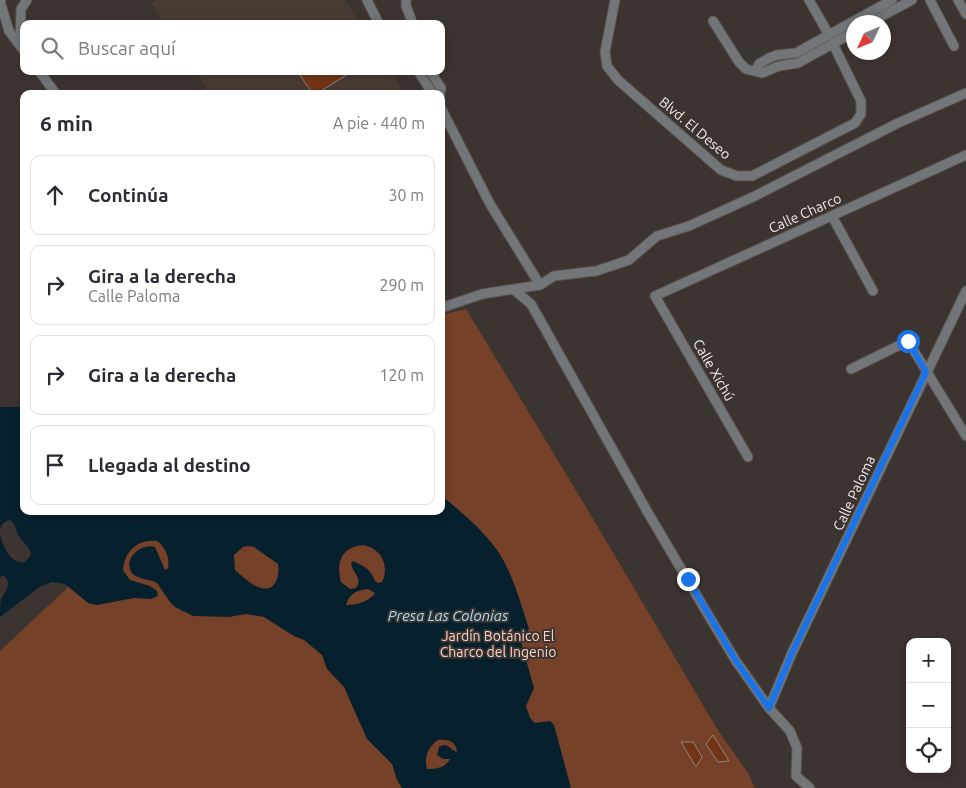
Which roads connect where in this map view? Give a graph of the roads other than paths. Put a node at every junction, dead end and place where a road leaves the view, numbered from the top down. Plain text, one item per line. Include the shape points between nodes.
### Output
1 (1, 0) edge
2 (27, 0) edge
3 (367, 0) edge
4 (406, 0) edge
5 (615, 0) edge
6 (809, 0) edge
7 (892, 0) edge
8 (912, 0) edge
9 (930, 0) edge
10 (958, 0) edge
11 (966, 14) edge
12 (884, 15) edge
13 (21, 20) edge
14 (377, 20) edge
15 (411, 20) edge
16 (713, 21) dead end
17 (846, 35) edge
18 (831, 40) junction
19 (20, 46) edge
20 (954, 46) dead end
21 (42, 75) edge
22 (421, 75) edge
23 (433, 75) edge
24 (53, 90) edge
25 (430, 90) edge
26 (441, 90) edge
27 (966, 93) edge
28 (445, 116) edge
29 (966, 155) edge
30 (832, 216) junction
31 (540, 285) junction
32 (513, 289) junction
33 (966, 291) edge
34 (873, 292) dead end
35 (655, 296) joint
36 (445, 307) edge
37 (851, 369) dead end
38 (926, 372) junction
39 (966, 436) edge
40 (748, 457) dead end
41 (769, 708) junction
42 (810, 788) edge

1 - 19 street via 8,31
2 - 13 street via 21,9
3 - 14 street
4 - 15 street
5 - 18 street, Blvd. El Deseo via 605,52 607,66 618,80 721,170 736,176 752,176 855,123 861,114 861,101
6 - 18 street
7 - 18 street
8 - 12 street
9 - 20 street
10 - 11 street
16 - 18 street via 739,62 746,69 762,73 798,63
17 - 18 street
21 - 24 street
22 - 25 street
23 - 26 street
27 - 31 street via 689,226 657,236 629,260 596,271 554,276
28 - 31 street via 490,204
29 - 30 street, Calle Charco
30 - 34 street
30 - 35 street, Calle Charco
31 - 32 street
32 - 36 street via 482,294
32 - 41 street via 531,304 647,511 736,661
33 - 38 street, Calle Paloma
35 - 40 street, Calle Xichú
37 - 38 street via 908,341
38 - 39 street
38 - 41 street, Calle Paloma
41 - 42 street via 790,731 797,748 796,776

